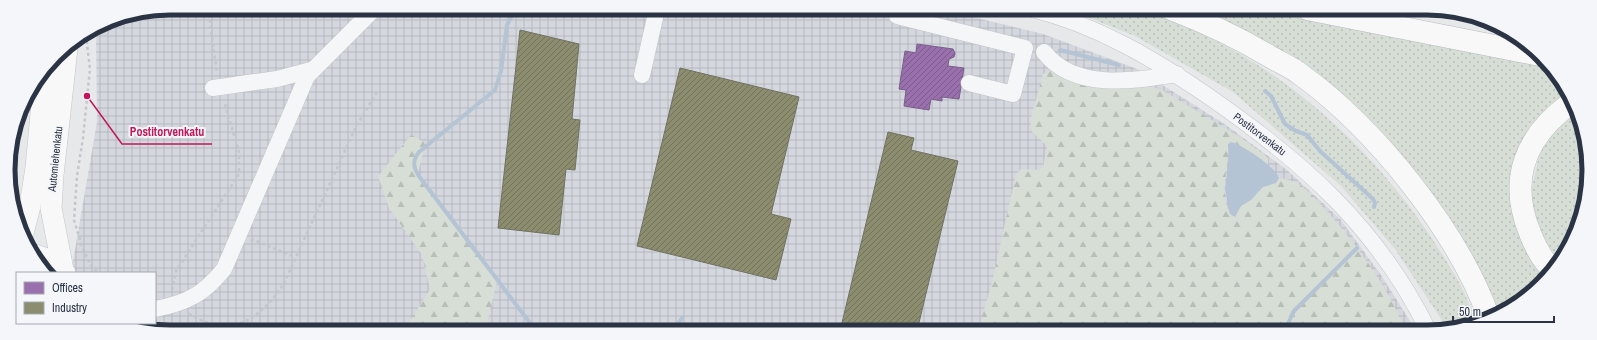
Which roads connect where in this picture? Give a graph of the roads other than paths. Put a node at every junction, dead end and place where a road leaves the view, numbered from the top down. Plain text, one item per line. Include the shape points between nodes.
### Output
1 (368, 15) edge
2 (655, 15) edge
3 (1055, 15) edge
4 (1186, 15) edge
5 (1337, 15) edge
6 (897, 16) dead end
7 (1044, 52) dead end
8 (1529, 53) edge
9 (66, 55) edge
10 (311, 70) junction
11 (1177, 74) junction
12 (642, 75) dead end
13 (45, 78) edge
14 (969, 83) dead end
15 (217, 88) road end
16 (1568, 105) edge
17 (25, 225) edge
18 (42, 257) edge
19 (1548, 266) edge
20 (64, 271) edge
21 (156, 309) edge
22 (1487, 313) edge
23 (1425, 325) edge

1 - 10 street
2 - 12 street
3 - 11 street, Postitorvenkatu via 1098,31
4 - 22 highway via 1227,32 1300,74 1328,96 1359,126 1414,188 1440,226 1465,266
5 - 8 highway
6 - 14 street via 1025,48 1013,94
7 - 11 street via 1052,63 1084,78 1119,81
9 - 20 main road, Automiehenkatu via 51,208
10 - 15 street via 277,79
10 - 21 street via 302,84 224,268 209,287 192,298
11 - 23 street, Postitorvenkatu via 1294,160 1335,198 1394,271
13 - 17 main road, Automiehenkatu via 36,168
16 - 19 highway via 1553,116 1534,140 1524,165 1520,191 1526,224
18 - 20 main road via 53,261

